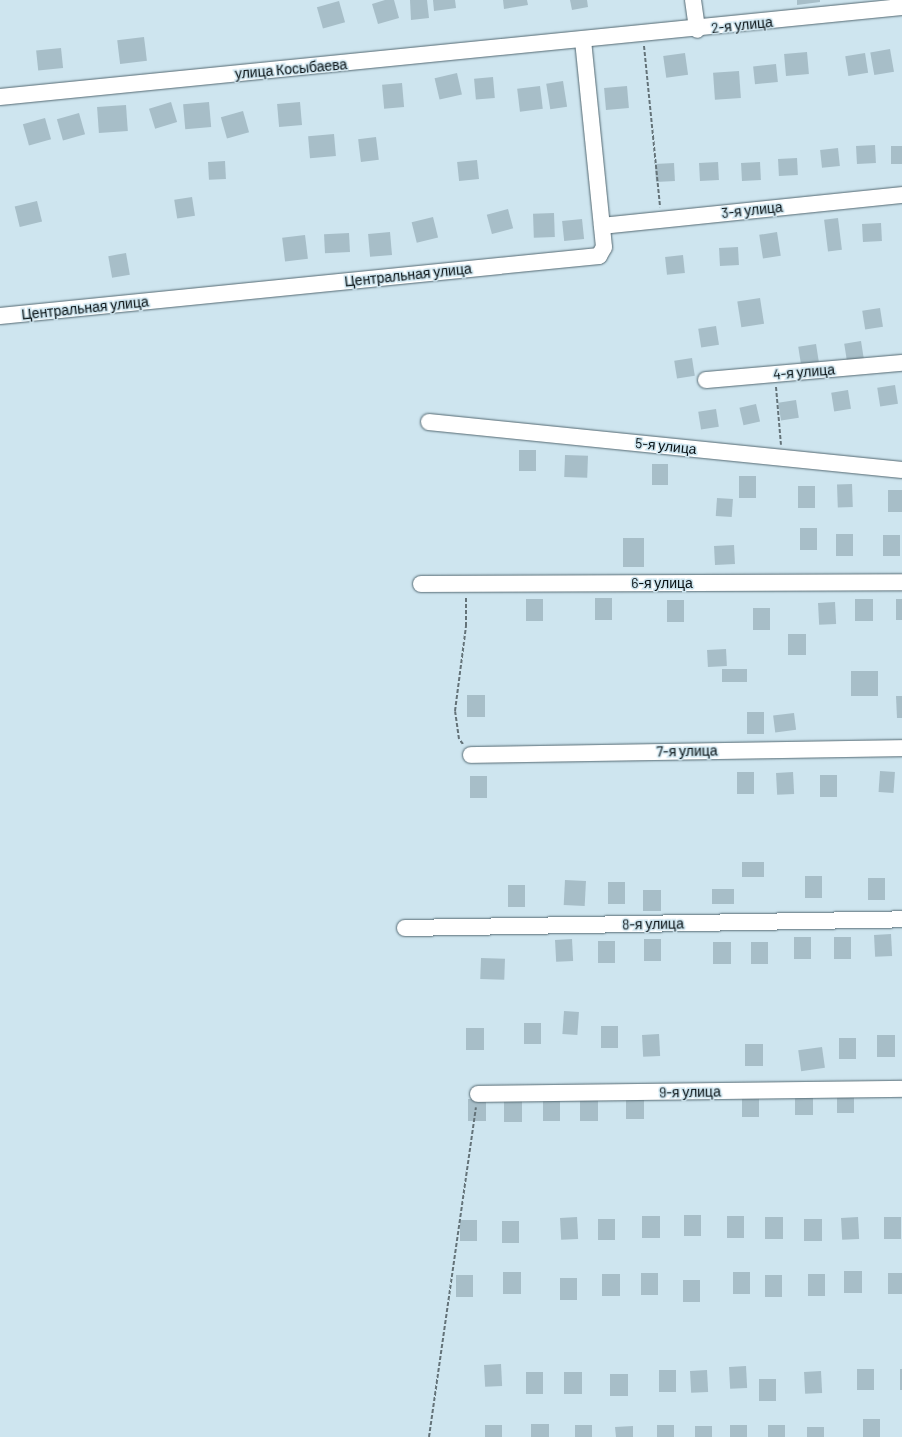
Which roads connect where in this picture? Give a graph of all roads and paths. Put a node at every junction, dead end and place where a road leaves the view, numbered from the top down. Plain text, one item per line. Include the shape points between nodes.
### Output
1 (693, 0) edge
2 (902, 7) edge
3 (697, 30) junction
4 (643, 35) junction
5 (583, 41) junction
6 (0, 97) edge
7 (902, 195) edge
8 (661, 220) junction
9 (602, 226) junction
10 (0, 316) edge
11 (902, 363) edge
12 (774, 374) junction
13 (706, 380) dead end
14 (429, 422) dead end
15 (782, 458) junction
16 (902, 470) edge
17 (902, 582) edge
18 (422, 584) dead end
19 (466, 584) junction
20 (902, 748) edge
21 (472, 755) joint
22 (902, 919) edge
23 (405, 928) dead end
24 (902, 1089) edge
25 (478, 1094) joint
26 (429, 1437) edge

1 - 3 street
2 - 3 street, 2-я улица
3 - 4 street, 2-я улица
4 - 5 street, 2-я улица
4 - 8 path
5 - 6 street, улица Косыбаева
5 - 9 street, Центральная улица
7 - 8 street, 3-я улица
8 - 9 street, 3-я улица
9 - 10 street, Центральная улица via 604,247 599,256
11 - 12 street, 4-я улица
12 - 13 street, 4-я улица
12 - 15 path
14 - 15 street, 5-я улица
15 - 16 street, 5-я улица
17 - 19 street, 6-я улица
18 - 19 street, 6-я улица
19 - 21 path via 466,626 455,711 459,739
20 - 21 street, 7-я улица
22 - 23 street, 8-я улица
24 - 25 street, 9-я улица
25 - 26 path

